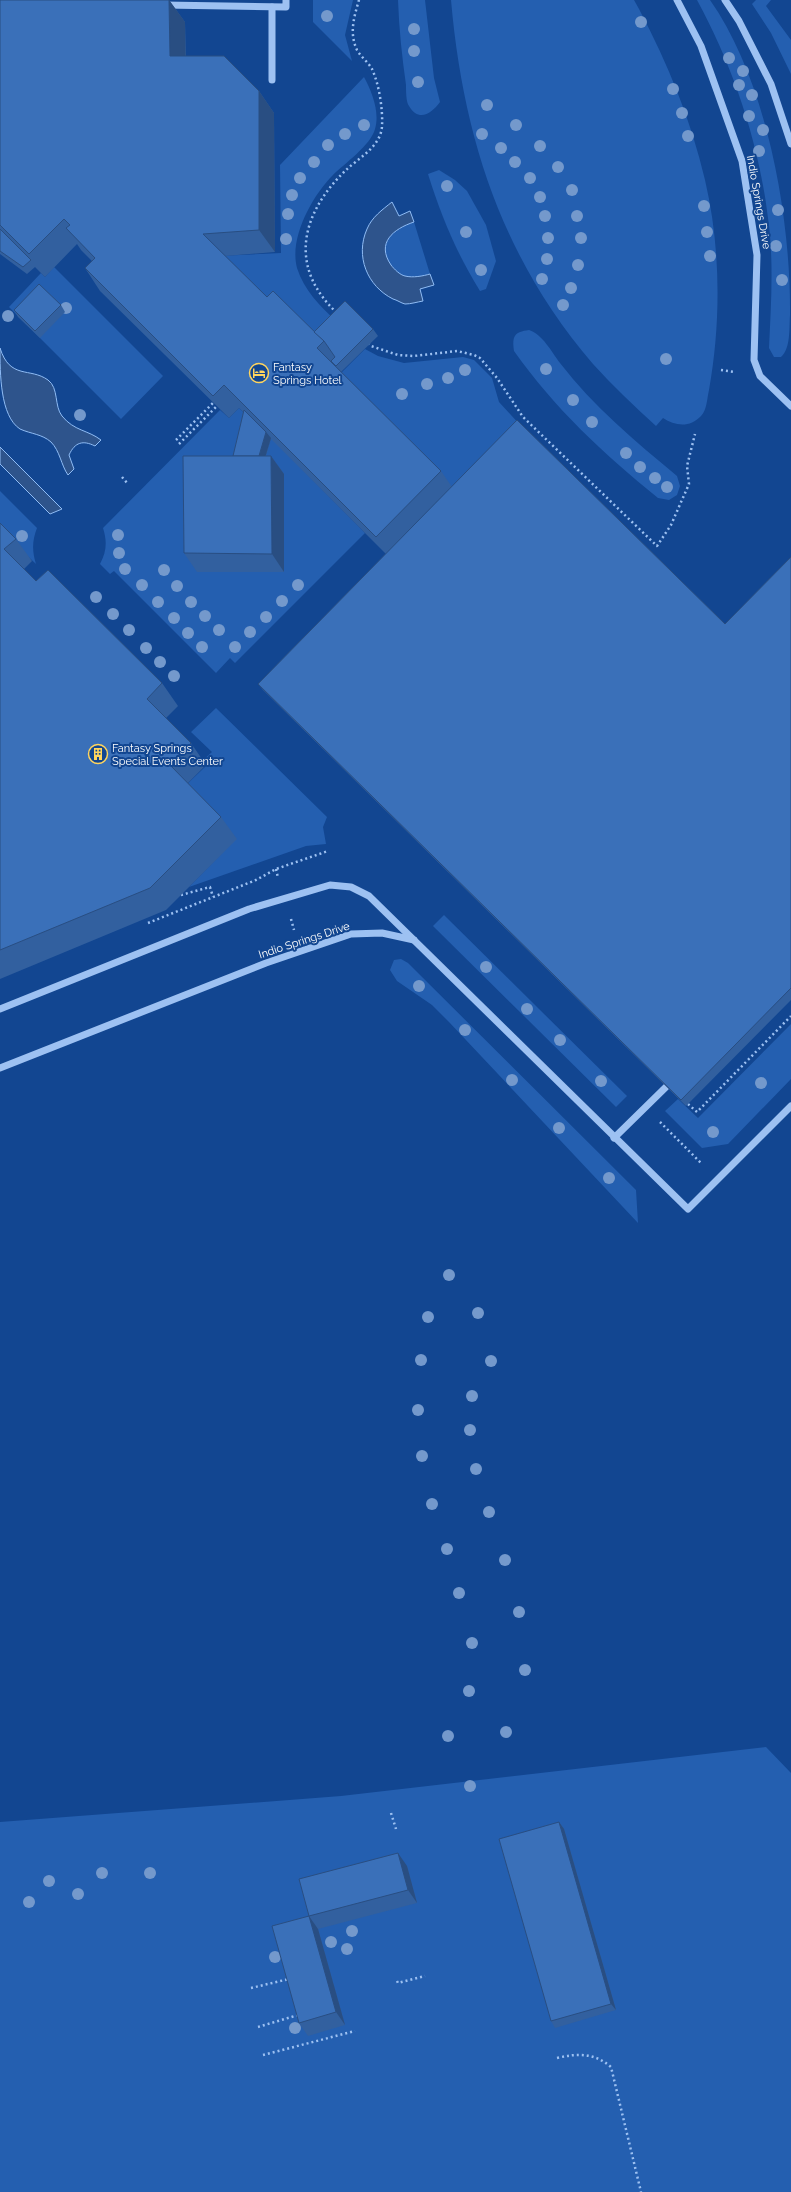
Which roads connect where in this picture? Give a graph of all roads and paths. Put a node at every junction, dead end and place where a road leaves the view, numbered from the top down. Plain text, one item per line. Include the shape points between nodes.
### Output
1 (248, 0) edge
2 (286, 0) edge
3 (359, 0) edge
4 (677, 0) edge
5 (725, 0) edge
6 (160, 5) edge
7 (254, 7) junction
8 (272, 7) junction
9 (272, 80) dead end
10 (791, 144) edge
11 (343, 319) edge
12 (366, 340) edge
13 (213, 403) edge
14 (217, 406) edge
15 (791, 406) edge
16 (695, 434) dead end
17 (176, 440) dead end
18 (179, 444) dead end
19 (122, 477) dead end
20 (128, 484) dead end
21 (328, 851) dead end
22 (181, 895) dead end
23 (213, 897) junction
24 (142, 926) dead end
25 (415, 941) junction
26 (0, 1009) edge
27 (791, 1016) edge
28 (0, 1068) edge
29 (666, 1087) edge
30 (688, 1104) dead end
31 (791, 1106) edge
32 (659, 1120) dead end
33 (614, 1138) junction
34 (686, 1149) dead end
35 (391, 1813) dead end
36 (396, 1829) dead end
37 (425, 1976) dead end
38 (397, 1981) dead end
39 (290, 1984) edge
40 (250, 1988) dead end
41 (297, 2008) edge
42 (258, 2027) dead end
43 (355, 2031) dead end
44 (263, 2055) dead end
45 (557, 2058) dead end
46 (641, 2192) edge

1 - 7 lane
2 - 8 lane via 286,7
3 - 11 path via 352,34 358,50 372,69 378,91 382,126 379,139 329,187 311,219 306,241 306,263 313,284 327,304
4 - 15 lane, Indio Springs Drive via 701,46 742,162 757,255 754,360 760,376
5 - 10 lane via 771,84
6 - 7 lane
7 - 8 lane
8 - 9 lane
12 - 16 path via 371,346 398,355 414,356 457,351 480,358 523,417 656,546 671,525 689,484 687,466
13 - 17 path
14 - 18 path
19 - 20 path
21 - 23 path via 276,869
22 - 23 path via 210,887
23 - 24 path
25 - 26 lane via 369,896 351,887 330,885 249,909
25 - 28 lane, Indio Springs Drive via 382,933 351,934 266,963
25 - 33 lane
27 - 30 path via 697,1112
29 - 33 lane
31 - 33 lane via 688,1209
32 - 34 path
35 - 36 path
37 - 38 path via 398,1983
39 - 40 path via 289,1979
41 - 42 path via 299,2014
43 - 44 path
45 - 46 path via 580,2054 602,2060 611,2067

